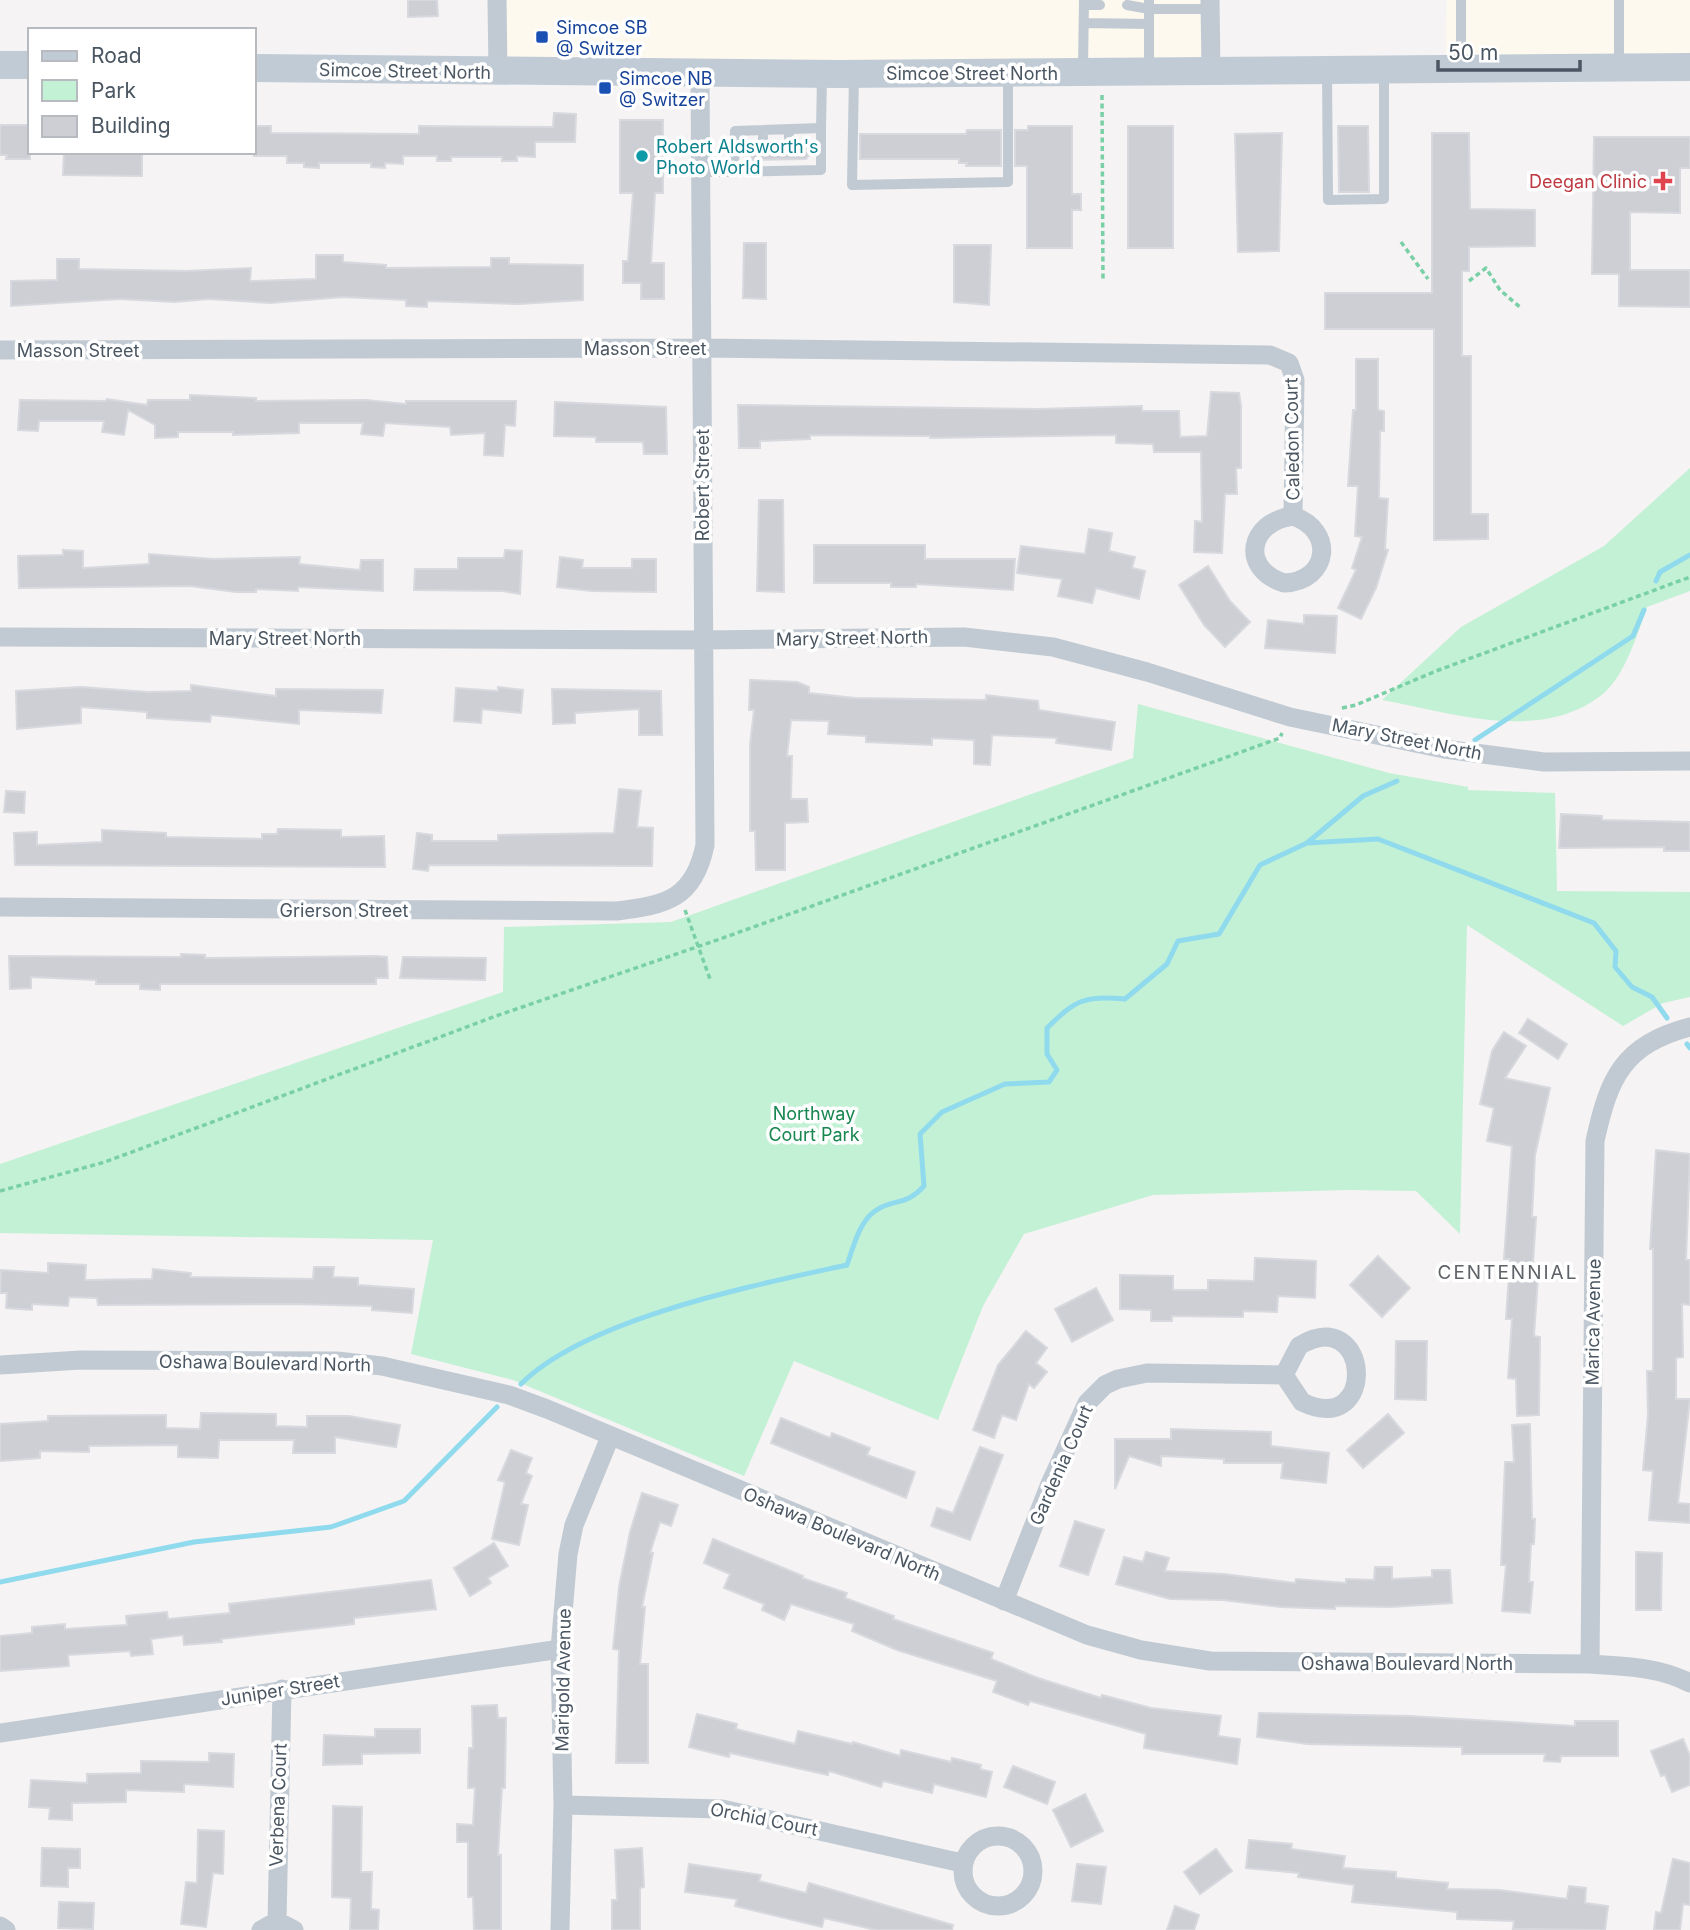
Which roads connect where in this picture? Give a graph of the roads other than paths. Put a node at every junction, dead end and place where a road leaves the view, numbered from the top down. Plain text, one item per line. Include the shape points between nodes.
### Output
1 (497, 0) edge
2 (1461, 0) edge
3 (1619, 0) edge
4 (1084, 2) edge
5 (1100, 5) dead end
6 (1127, 5) dead end
7 (1149, 5) edge
8 (1210, 5) edge
9 (1084, 23) junction
10 (1149, 24) junction
11 (0, 65) edge
12 (28, 65) edge
13 (1690, 67) edge
14 (256, 68) edge
15 (1619, 68) junction
16 (1461, 69) junction
17 (1384, 71) junction
18 (498, 72) junction
19 (700, 72) junction
20 (1008, 72) junction
21 (1092, 72) junction
22 (1149, 72) junction
23 (1211, 72) junction
24 (1326, 72) junction
25 (822, 74) junction
26 (854, 74) junction
27 (821, 128) junction
28 (789, 129) junction
29 (789, 142) dead end
30 (788, 159) dead end
31 (788, 171) junction
32 (701, 172) junction
33 (734, 172) junction
34 (702, 348) junction
35 (0, 350) edge
36 (1289, 363) joint
37 (1293, 516) dead end
38 (0, 637) edge
39 (703, 640) junction
40 (1690, 761) edge
41 (680, 894) joint
42 (0, 907) edge
43 (1690, 1027) edge
44 (0, 1365) edge
45 (1284, 1375) dead end
46 (610, 1437) junction
47 (1004, 1601) junction
48 (560, 1649) junction
49 (1590, 1664) junction
50 (1690, 1684) edge
51 (282, 1689) junction
52 (0, 1733) edge
53 (563, 1805) junction
54 (962, 1863) dead end
55 (0, 1926) edge
56 (277, 1927) edge
57 (6, 1930) edge
58 (560, 1930) edge

1 - 18 street
2 - 16 lane
3 - 15 lane
4 - 5 lane
4 - 9 lane
6 - 7 lane
7 - 8 lane
7 - 10 lane
8 - 23 street
9 - 10 lane
9 - 21 lane
10 - 22 lane
11 - 12 main road
13 - 15 main road, Simcoe Street North
14 - 18 main road, Simcoe Street North
15 - 16 main road, Simcoe Street North
16 - 17 main road, Simcoe Street North
17 - 24 main road, Simcoe Street North
17 - 24 lane via 1384,200 1328,200
18 - 19 main road, Simcoe Street North
19 - 25 main road, Simcoe Street North
19 - 32 street, Robert Street
20 - 21 main road, Simcoe Street North
20 - 26 main road, Simcoe Street North
20 - 26 lane via 1008,182 852,185
21 - 22 main road, Simcoe Street North
22 - 23 main road, Simcoe Street North
23 - 24 main road, Simcoe Street North
25 - 26 main road, Simcoe Street North
25 - 27 lane
27 - 28 lane
27 - 31 lane via 821,170
28 - 29 lane
28 - 33 lane via 763,136 735,131
30 - 31 lane
31 - 33 lane via 763,166
32 - 33 lane
32 - 34 street, Robert Street
34 - 35 street, Masson Street
34 - 36 street, Masson Street via 1270,355
34 - 39 street, Robert Street
36 - 37 street, Caledon Court via 1295,380
38 - 39 street, Mary Street North
39 - 40 street, Mary Street North via 964,637 1028,644 1147,672 1290,717 1444,750 1555,762
39 - 41 street, Robert Street via 705,845 700,871
41 - 42 street, Grierson Street via 656,906 617,911
43 - 49 street, Marica Avenue via 1659,1036 1633,1054 1605,1094 1595,1141
44 - 46 street, Oshawa Boulevard North via 81,1360 323,1361 382,1366 509,1395
45 - 47 street, Gardenia Court via 1147,1373 1104,1385 1080,1415
46 - 47 street, Oshawa Boulevard North
46 - 48 street, Marigold Avenue via 574,1525
47 - 49 street, Oshawa Boulevard North via 1087,1635 1140,1650 1210,1661
48 - 51 street, Juniper Street
48 - 53 street, Marigold Avenue
49 - 50 street, Oshawa Boulevard North via 1639,1667 1675,1675
51 - 52 street, Juniper Street
51 - 56 street, Verbena Court
53 - 54 street, Orchid Court via 722,1809
53 - 58 street, Marigold Avenue
55 - 57 street

